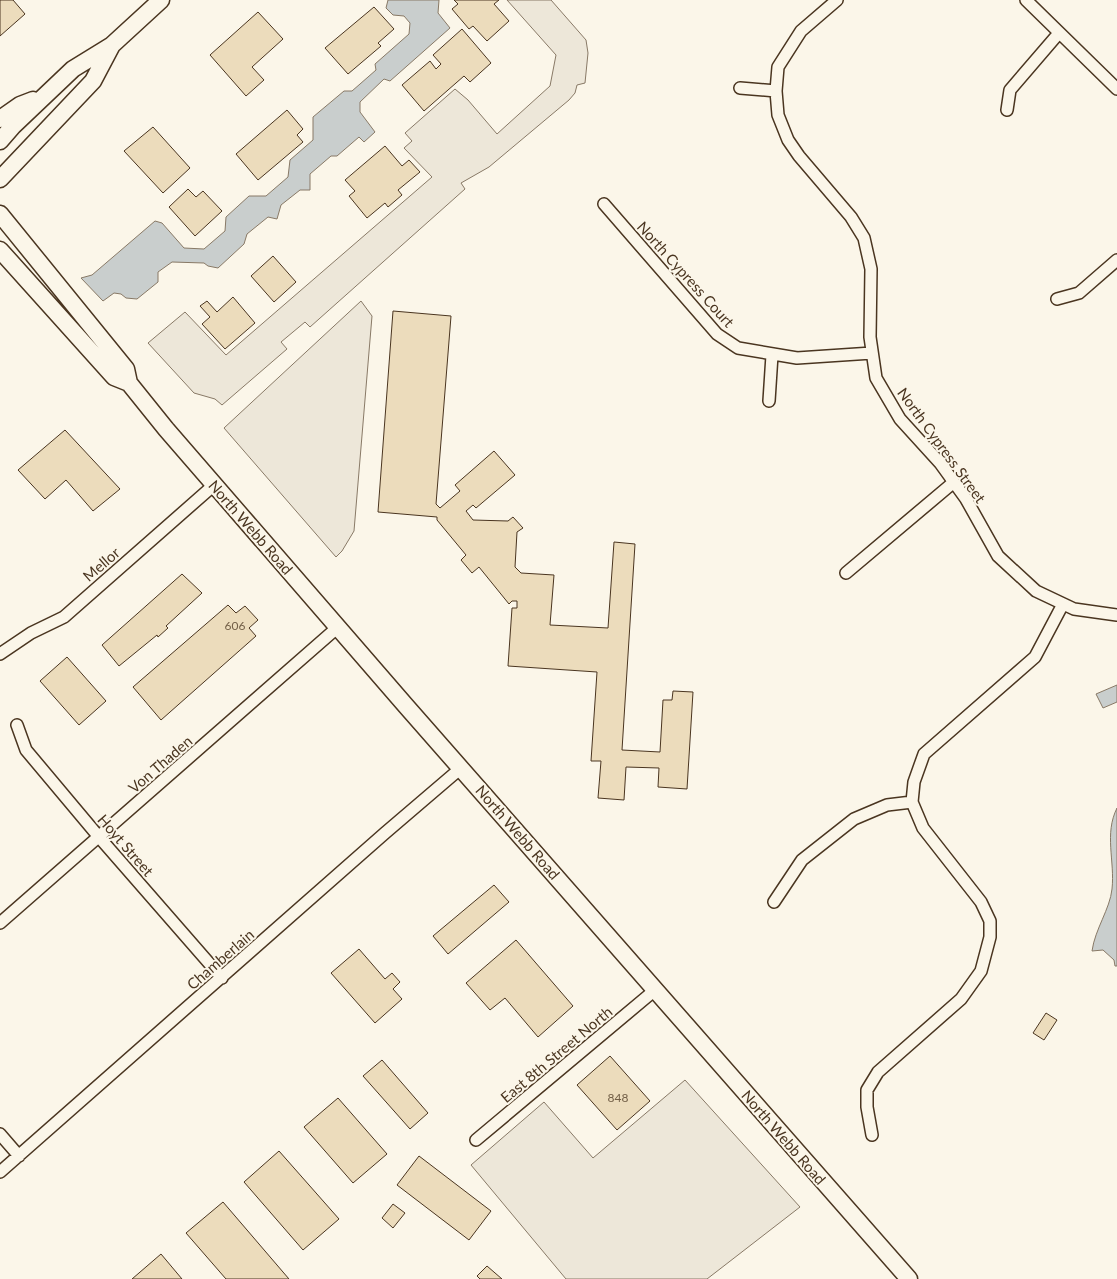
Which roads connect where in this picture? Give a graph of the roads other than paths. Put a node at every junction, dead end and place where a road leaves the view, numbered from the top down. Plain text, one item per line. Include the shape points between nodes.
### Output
1 (161, 0) edge
2 (837, 0) edge
3 (1026, 0) edge
4 (1059, 33) junction
5 (112, 45) junction
6 (740, 88) dead end
7 (1117, 89) edge
8 (776, 91) junction
9 (44, 96) junction
10 (1007, 110) dead end
11 (0, 119) edge
12 (0, 141) edge
13 (0, 179) edge
14 (604, 204) dead end
15 (0, 214) edge
16 (0, 250) edge
17 (1117, 260) edge
18 (1057, 299) dead end
19 (872, 353) junction
20 (772, 355) junction
21 (129, 383) junction
22 (769, 401) dead end
23 (954, 482) junction
24 (214, 484) junction
25 (846, 573) dead end
26 (1063, 604) junction
27 (1117, 615) edge
28 (338, 627) junction
29 (0, 654) edge
30 (17, 725) dead end
31 (461, 768) junction
32 (912, 802) junction
33 (99, 836) junction
34 (774, 902) dead end
35 (0, 923) edge
36 (222, 978) junction
37 (655, 990) junction
38 (0, 1134) edge
39 (872, 1135) dead end
40 (476, 1140) dead end
41 (19, 1156) junction
42 (0, 1172) edge
43 (909, 1279) edge

1 - 5 main road
2 - 8 street, North Cypress Street via 802,31 778,67
3 - 4 street
4 - 7 street
4 - 10 street via 1010,90
5 - 9 main road via 73,69
5 - 13 main road via 93,81
6 - 8 street
8 - 19 street, North Cypress Street via 778,115 788,140 851,217 864,238 871,269
9 - 11 main road via 20,105
9 - 12 main road
14 - 20 street, North Cypress Court via 717,334 738,348
15 - 21 main road, North Webb Road via 126,369
16 - 21 main road, North Webb Road via 114,377
17 - 18 street via 1079,293
19 - 20 street, North Cypress Court via 797,358
19 - 23 street, North Cypress Street via 876,378 900,419
20 - 22 street
21 - 24 main road, North Webb Road
23 - 25 street
23 - 26 street, North Cypress Street via 998,556 1036,591
24 - 28 main road, North Webb Road
24 - 29 street, Mellor via 64,617 30,633
26 - 27 street, North Cypress Street via 1074,609
26 - 32 street via 1036,657 924,754 914,782
28 - 31 main road, North Webb Road
28 - 33 street, Von Thaden
30 - 33 street, Hoyt Street via 26,750
31 - 36 street, Chamberlain
31 - 37 main road, North Webb Road
32 - 34 street via 887,805 854,819 802,860
32 - 39 street via 924,828 981,902 990,921 990,937 981,971 960,999 878,1072 867,1090
33 - 35 street, Von Thaden
33 - 36 street, Hoyt Street
36 - 41 street, Chamberlain
37 - 40 street, East 8th Street North
37 - 43 main road, North Webb Road
38 - 41 street
41 - 42 street, Chamberlain

